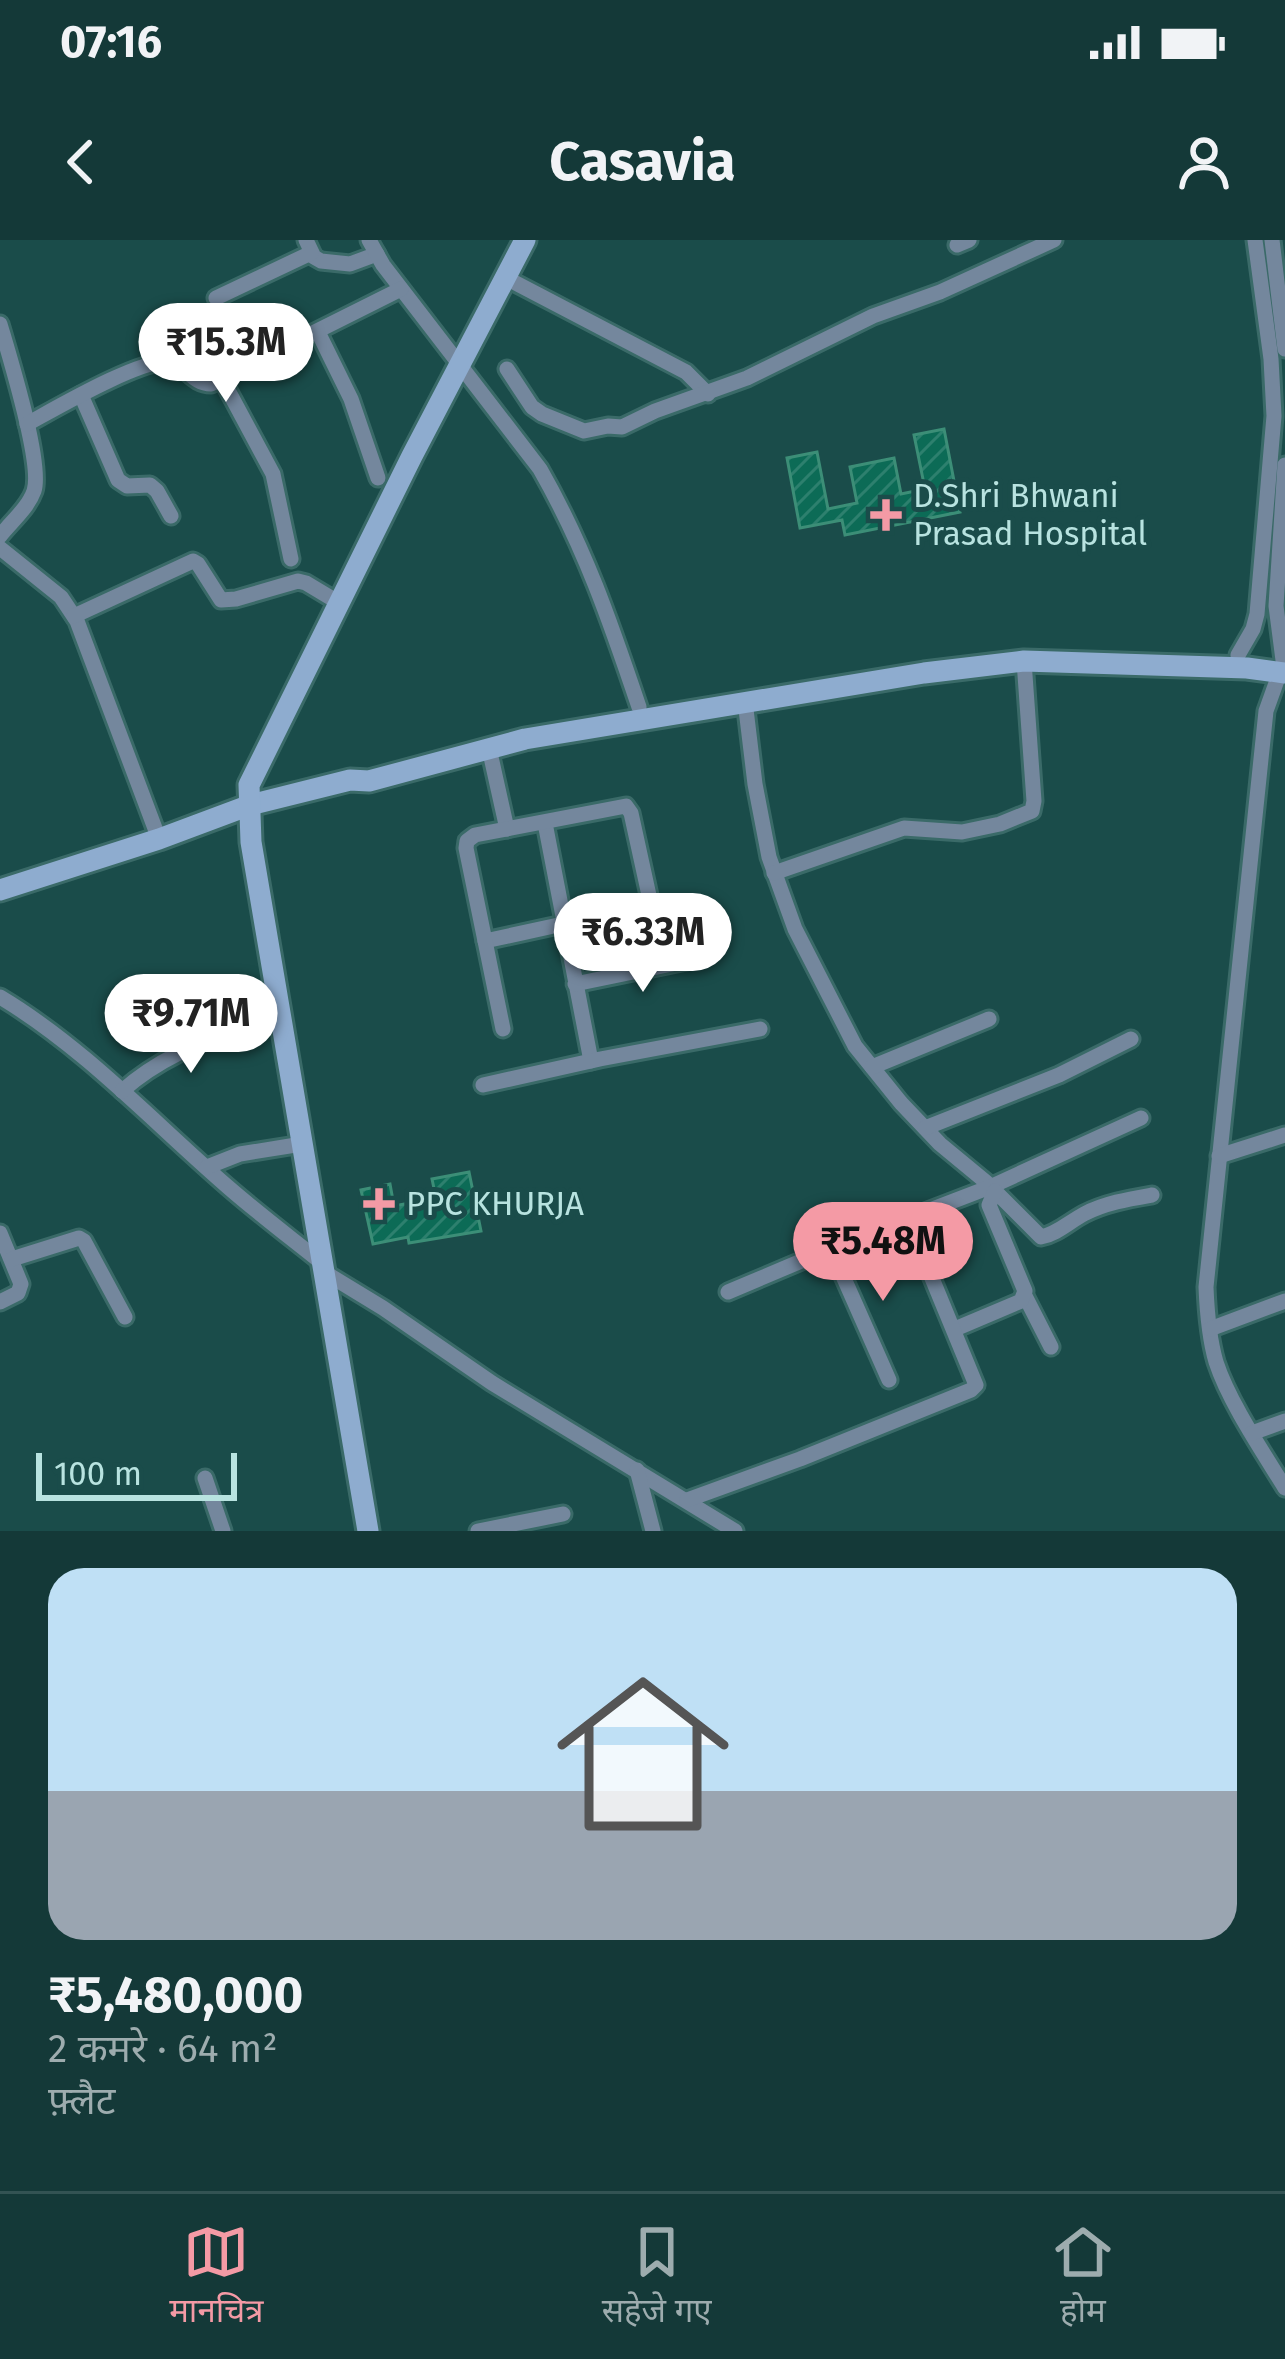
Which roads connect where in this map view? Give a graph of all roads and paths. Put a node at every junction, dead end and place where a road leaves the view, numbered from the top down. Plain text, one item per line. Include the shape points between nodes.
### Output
1 (525, 240) edge
2 (1054, 240) edge
3 (1255, 240) edge
4 (1272, 240) edge
5 (309, 247) edge
6 (373, 247) edge
7 (506, 278) junction
8 (401, 289) junction
9 (216, 298) dead end
10 (0, 324) edge
11 (319, 332) junction
12 (1285, 350) edge
13 (460, 365) junction
14 (507, 369) dead end
15 (222, 379) junction
16 (708, 394) junction
17 (81, 395) junction
18 (27, 424) junction
19 (1285, 465) edge
20 (378, 478) dead end
21 (171, 516) dead end
22 (0, 536) edge
23 (0, 548) edge
24 (290, 559) dead end
25 (340, 604) junction
26 (74, 616) junction
27 (1024, 662) junction
28 (1268, 663) edge
29 (745, 701) junction
30 (639, 707) junction
31 (489, 748) junction
32 (350, 780) junction
33 (250, 805) junction
34 (545, 824) junction
35 (508, 830) junction
36 (159, 839) junction
37 (775, 873) junction
38 (0, 890) edge
39 (563, 925) junction
40 (485, 941) junction
41 (701, 958) dead end
42 (664, 964) junction
43 (575, 984) junction
44 (0, 998) edge
45 (989, 1019) dead end
46 (240, 1029) dead end
47 (502, 1029) dead end
48 (760, 1029) dead end
49 (1132, 1039) dead end
50 (591, 1061) junction
51 (872, 1067) junction
52 (483, 1085) dead end
53 (122, 1090) junction
54 (1141, 1118) dead end
55 (925, 1128) junction
56 (1285, 1135) edge
57 (302, 1144) junction
58 (1220, 1156) junction
59 (206, 1167) junction
60 (993, 1189) junction
61 (1152, 1195) dead end
62 (908, 1220) junction
63 (0, 1233) edge
64 (831, 1249) junction
65 (12, 1259) junction
66 (323, 1268) junction
67 (728, 1292) dead end
68 (1024, 1296) junction
69 (1285, 1300) edge
70 (0, 1302) edge
71 (125, 1317) dead end
72 (955, 1329) junction
73 (1210, 1329) junction
74 (1051, 1347) dead end
75 (889, 1380) dead end
76 (1285, 1420) edge
77 (1252, 1433) junction
78 (637, 1470) junction
79 (205, 1478) dead end
80 (1285, 1488) edge
81 (687, 1500) junction
82 (563, 1514) dead end
83 (223, 1531) edge
84 (368, 1531) edge
85 (478, 1531) edge
86 (653, 1531) edge
87 (735, 1531) edge

1 - 7 street
2 - 16 street
3 - 28 street via 1274,416 1253,629
4 - 12 street
5 - 6 street via 321,261 346,264
5 - 9 street
6 - 8 street
7 - 13 street
7 - 16 street via 686,372
8 - 11 street
8 - 13 street
10 - 18 street
11 - 15 street
11 - 20 street
13 - 25 street
13 - 30 street via 560,505 600,590
14 - 16 street via 532,407 584,431 622,427
15 - 17 street via 205,385 160,362
15 - 24 street via 273,474
17 - 18 street
17 - 21 street via 118,480 150,485
18 - 22 street via 35,488
19 - 28 street
23 - 26 street
25 - 26 street via 298,581 221,600 193,561
25 - 33 street via 249,785
26 - 36 street
27 - 28 street
27 - 29 street
27 - 37 street via 1032,811 962,832 904,828
28 - 30 street via 1044,649 979,653
28 - 58 street
29 - 31 street
29 - 37 street
30 - 32 street via 520,726 367,767
31 - 32 street
31 - 35 street
32 - 33 street
33 - 36 street
33 - 57 street
34 - 35 street
34 - 39 street
34 - 42 street via 629,808
35 - 40 street via 467,841
36 - 38 street
37 - 51 street via 825,992
39 - 40 street
39 - 43 street
40 - 47 street
41 - 42 street
42 - 43 street
43 - 50 street
44 - 53 street
45 - 51 street
46 - 53 street via 189,1047
48 - 50 street
49 - 55 street
50 - 52 street
51 - 55 street
53 - 59 street
54 - 60 street
55 - 60 street
56 - 58 street
57 - 59 street
57 - 66 street
58 - 73 street via 1206,1287
59 - 66 street
60 - 61 street via 1046,1238 1093,1210
60 - 62 street
60 - 68 street via 989,1205
62 - 64 street
62 - 72 street
63 - 65 street
64 - 67 street
64 - 75 street
65 - 70 street via 21,1289
65 - 71 street via 79,1238
66 - 78 street
66 - 84 street
68 - 72 street
68 - 74 street
69 - 73 street
72 - 81 street via 976,1381 971,1390
73 - 77 street via 1224,1382
76 - 77 street
77 - 80 street
78 - 81 street
78 - 86 street
79 - 83 street
81 - 87 street
82 - 85 street

